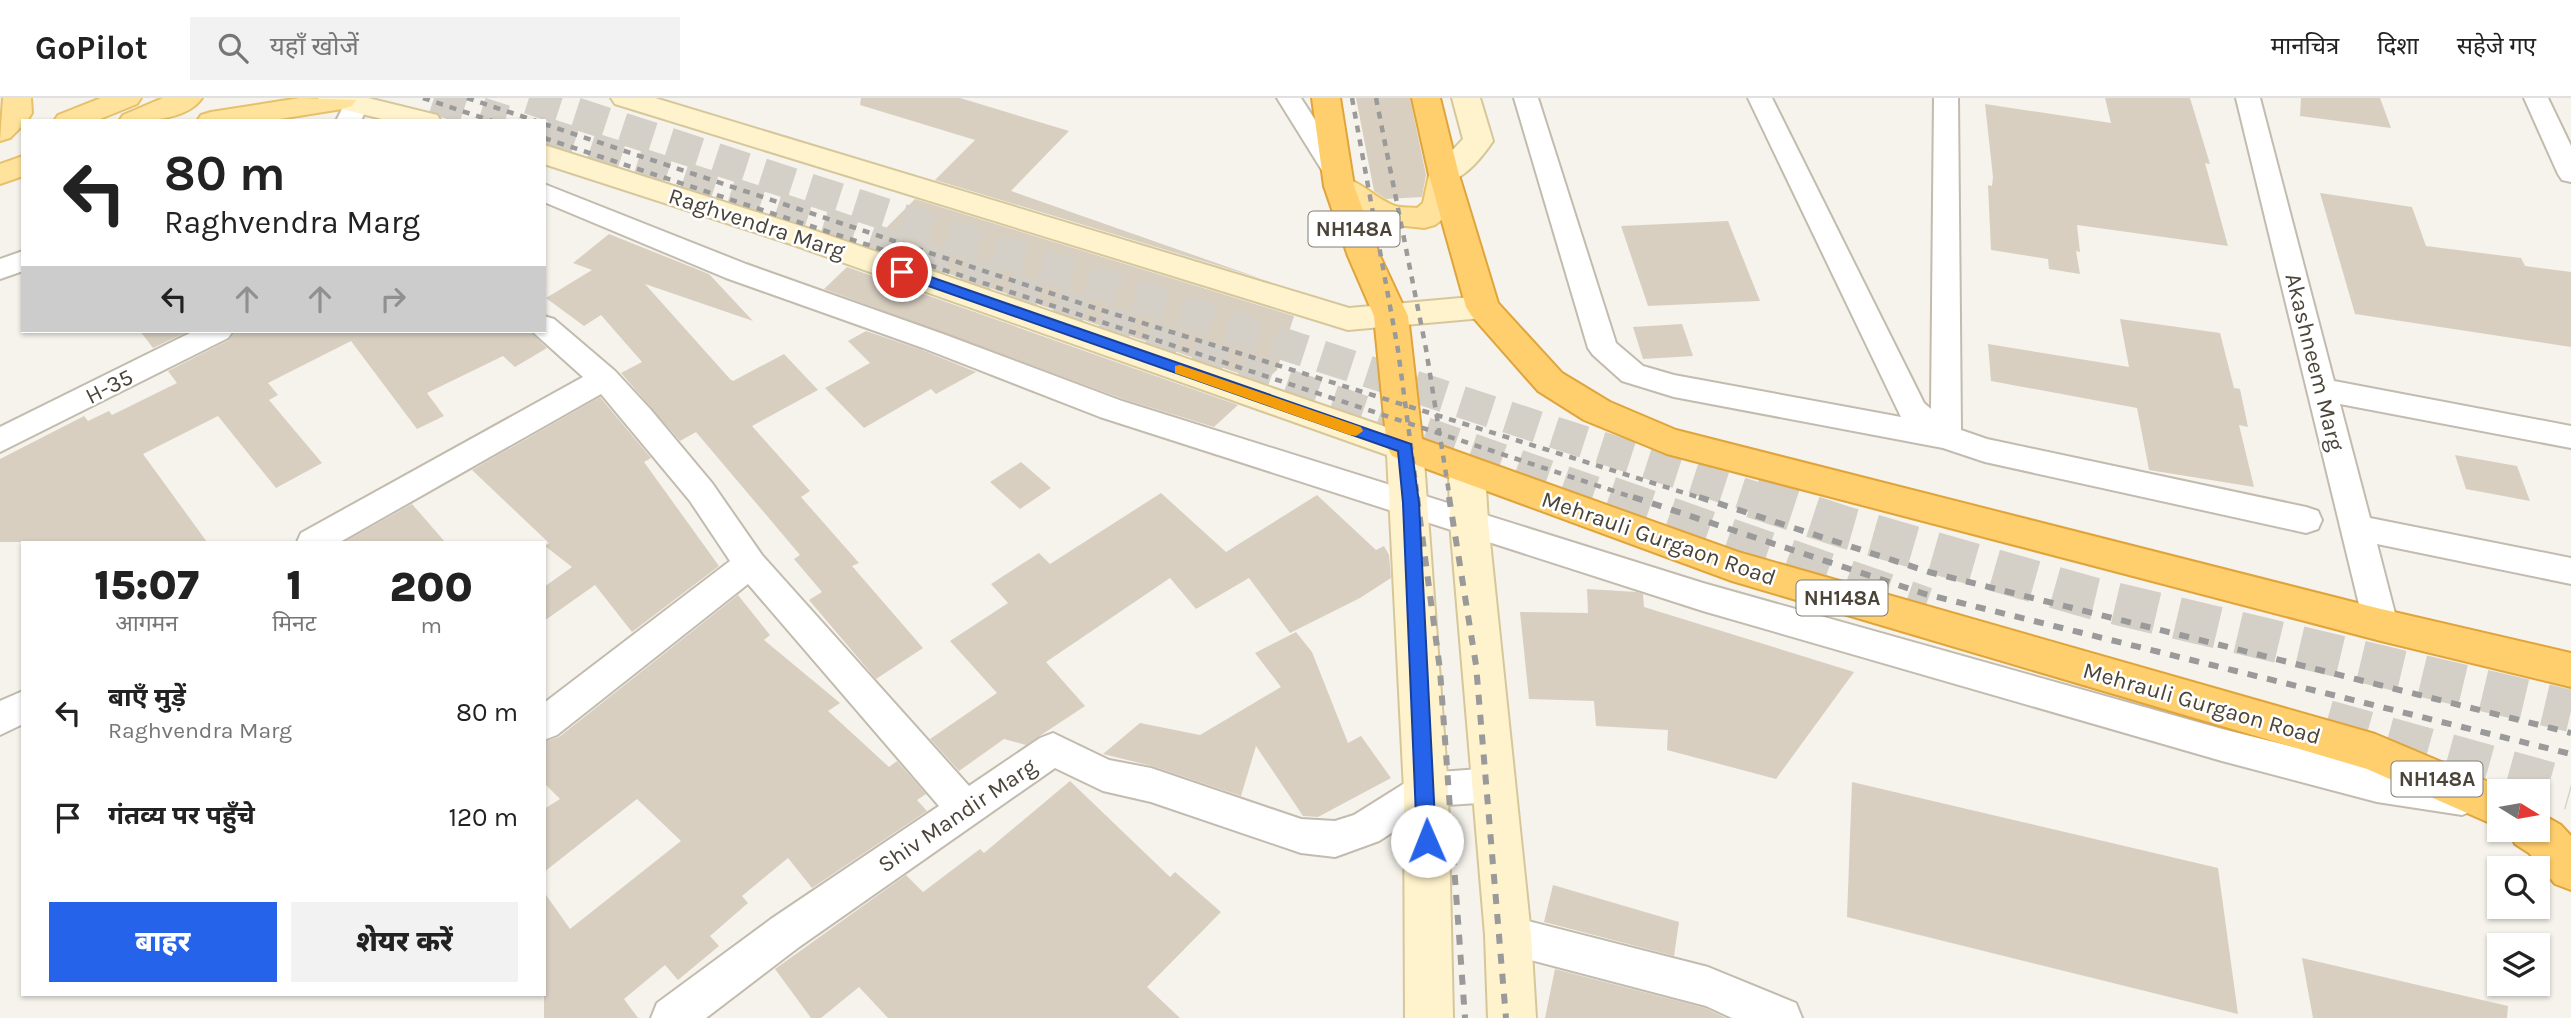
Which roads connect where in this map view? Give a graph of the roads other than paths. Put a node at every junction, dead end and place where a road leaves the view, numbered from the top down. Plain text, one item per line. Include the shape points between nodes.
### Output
1 (17, 98) edge
2 (127, 98) edge
3 (188, 98) edge
4 (625, 98) edge
5 (1289, 98) edge
6 (1326, 98) edge
7 (1426, 98) edge
8 (1466, 98) edge
9 (1526, 98) edge
10 (1760, 98) edge
11 (1946, 98) edge
12 (2248, 98) edge
13 (2536, 98) edge
14 (344, 106) edge
15 (396, 106) edge
16 (73, 119) edge
17 (138, 119) edge
18 (229, 119) edge
19 (423, 119) edge
20 (0, 132) edge
21 (21, 142) edge
22 (0, 152) edge
23 (546, 155) edge
24 (21, 166) edge
25 (0, 174) edge
26 (2571, 174) edge
27 (1444, 175) junction
28 (1338, 180) junction
29 (546, 193) edge
30 (21, 261) edge
31 (0, 270) edge
32 (1483, 307) junction
33 (1391, 316) junction
34 (546, 328) edge
35 (214, 333) edge
36 (604, 379) junction
37 (2321, 390) junction
38 (1946, 437) junction
39 (2571, 437) edge
40 (0, 441) edge
41 (1405, 447) junction
42 (1467, 471) junction
43 (1411, 503) junction
44 (2306, 520) dead end
45 (1469, 522) junction
46 (2358, 528) junction
47 (315, 541) edge
48 (750, 564) junction
49 (2571, 571) edge
50 (2381, 625) junction
51 (2571, 670) edge
52 (21, 707) edge
53 (0, 719) edge
54 (546, 722) edge
55 (1493, 785) junction
56 (1426, 790) junction
57 (2487, 802) edge
58 (2487, 804) edge
59 (965, 809) junction
60 (2548, 842) edge
61 (2571, 869) edge
62 (1508, 936) junction
63 (672, 1018) edge
64 (1429, 1018) edge
65 (1512, 1018) edge
66 (1782, 1018) edge

1 - 20 main road via 18,113
2 - 16 main road
3 - 17 main road
4 - 33 street via 1348,319
5 - 28 street
6 - 28 highway, NH148A
7 - 27 highway
8 - 27 street via 1478,141
9 - 38 street via 1603,348 1633,374 1674,386
10 - 38 street via 1912,410
11 - 38 street
12 - 37 street, Akashneem Marg
13 - 26 street
14 - 15 street
14 - 18 main road
15 - 19 street
21 - 22 main road
23 - 41 street, Raghvendra Marg via 799,236
24 - 25 main road
27 - 28 main road via 1438,207 1424,218 1389,216
27 - 32 highway
28 - 33 highway, NH148A
29 - 43 street via 736,271 1111,410
30 - 31 street
32 - 33 street
32 - 50 highway via 1550,382 1597,411 1667,441
33 - 41 highway, NH148A
34 - 36 street
35 - 40 street, H-35
36 - 47 street
36 - 48 street via 701,492
37 - 39 street
37 - 46 street, Akashneem Marg
38 - 44 street via 1985,450
41 - 42 highway, Mehrauli Gurgaon Road / NH148A
41 - 43 street
42 - 45 street
42 - 57 highway, Mehrauli Gurgaon Road / NH148A via 1732,566 2375,753
43 - 45 street
43 - 56 street
45 - 55 street
45 - 58 street via 1703,597 2222,745 2377,785
46 - 49 street
46 - 50 street, Akashneem Marg
48 - 54 street
48 - 59 street
50 - 51 highway
52 - 53 street
55 - 56 street
55 - 62 street
56 - 59 street, Shiv Mandir Marg via 1365,829 1335,839 1301,836 1152,785 1103,775 1054,749
56 - 64 street
59 - 63 street, Shiv Mandir Marg via 785,933
60 - 61 highway
62 - 65 street
62 - 66 street via 1708,988

